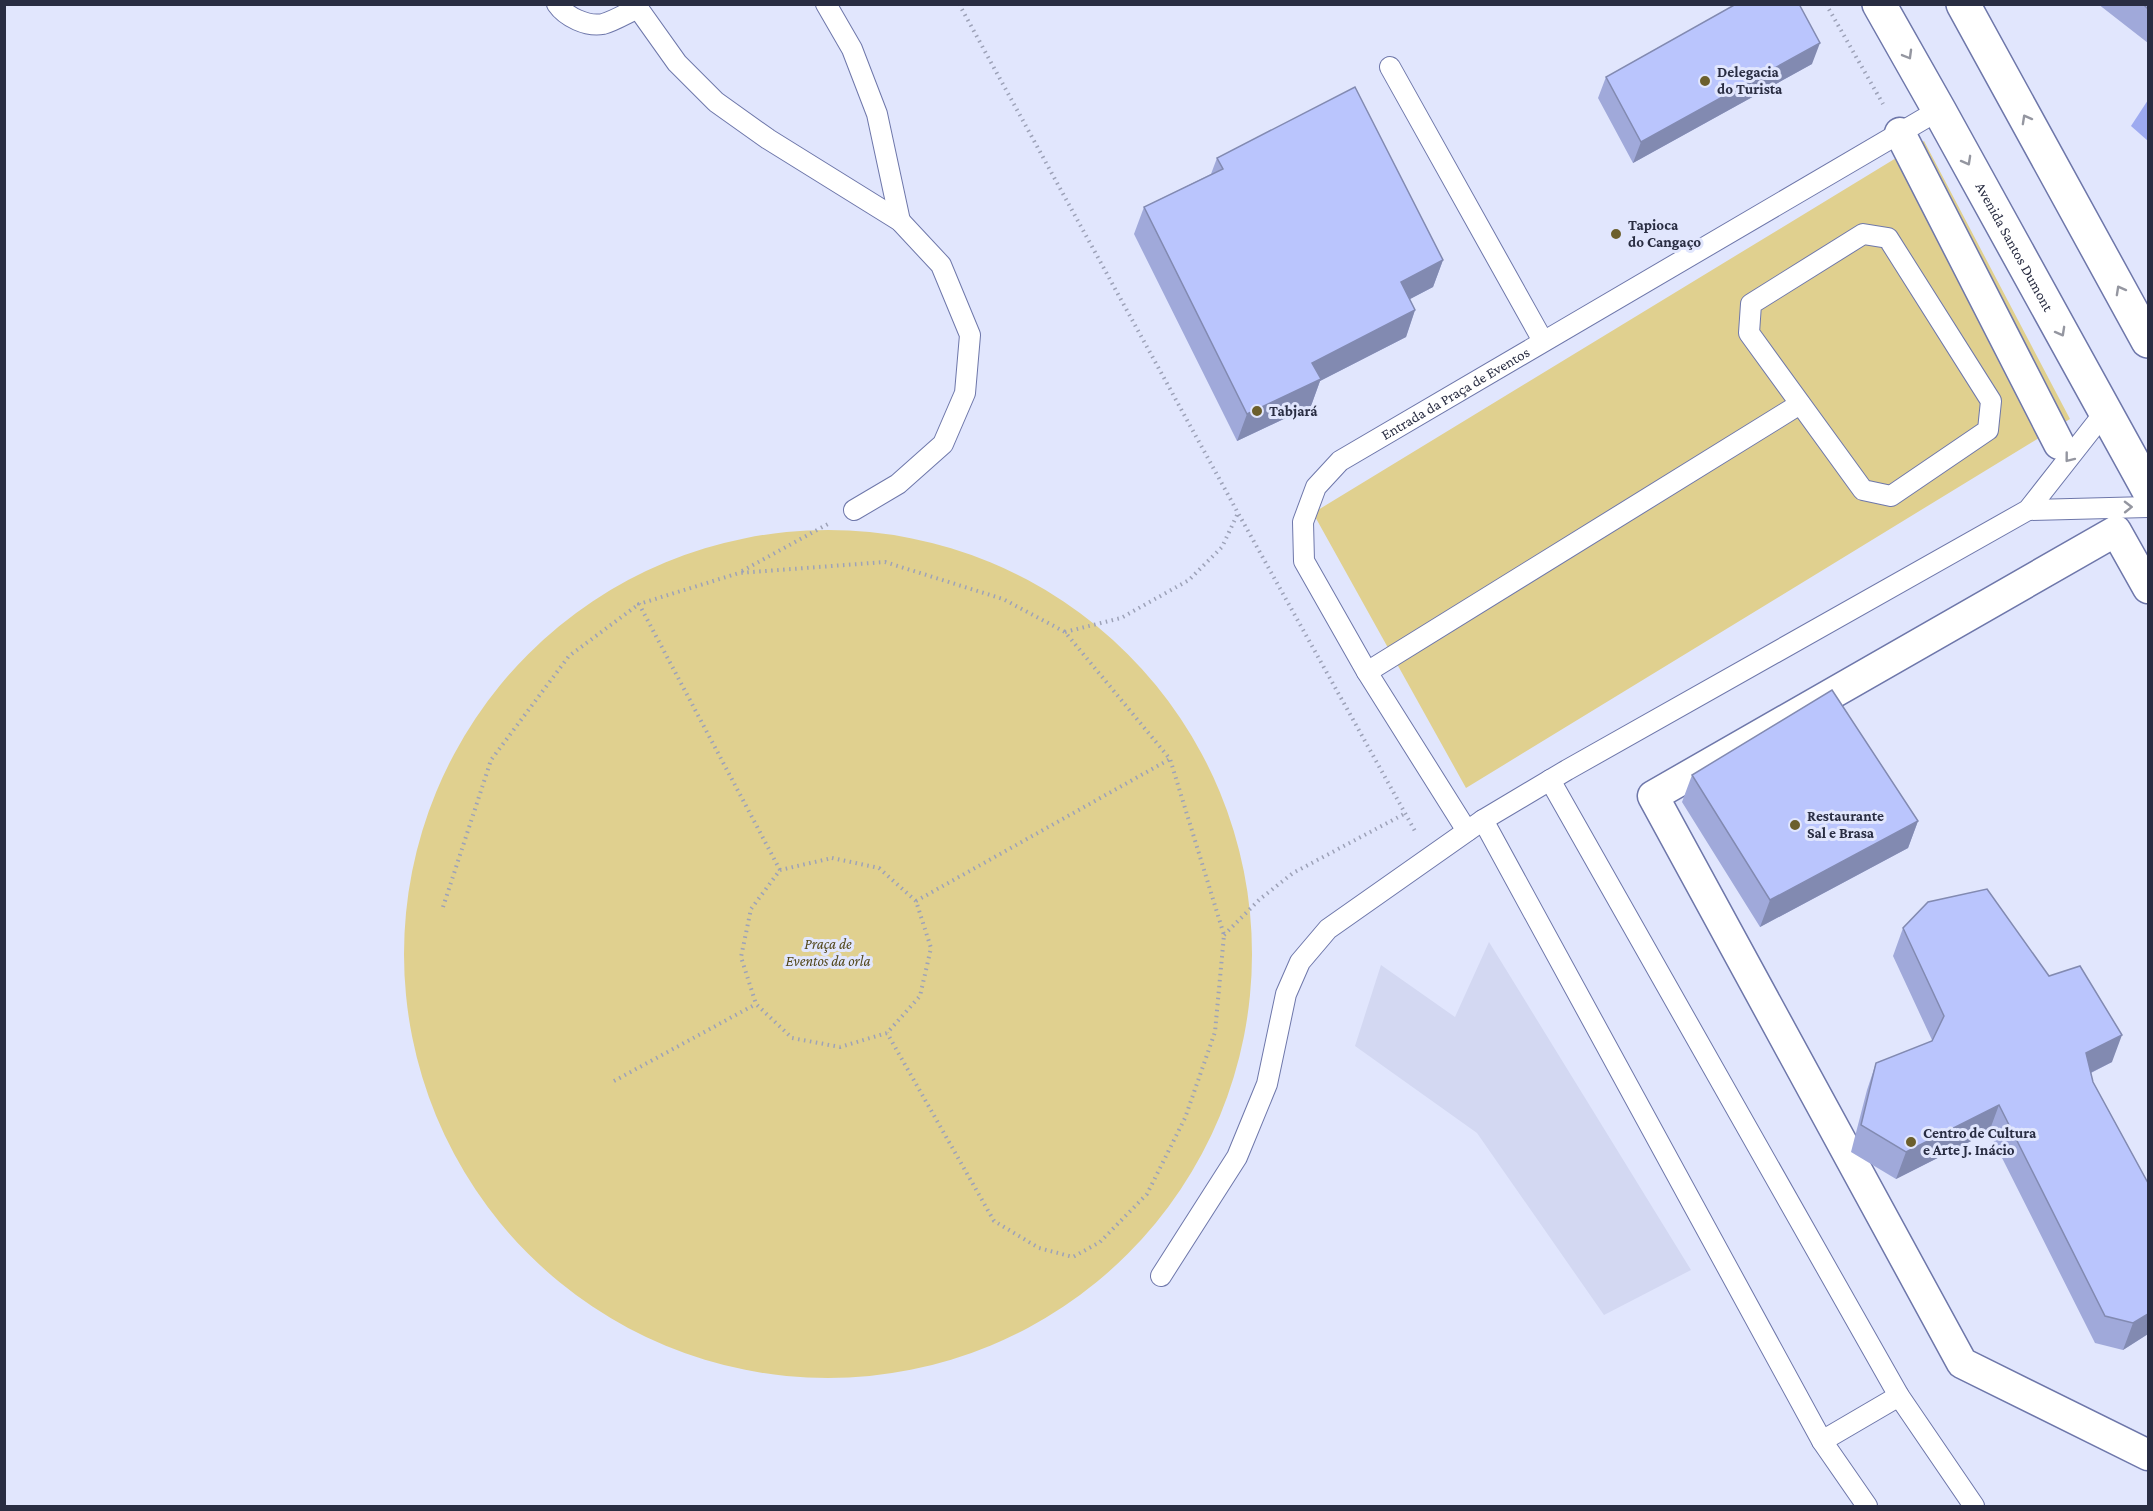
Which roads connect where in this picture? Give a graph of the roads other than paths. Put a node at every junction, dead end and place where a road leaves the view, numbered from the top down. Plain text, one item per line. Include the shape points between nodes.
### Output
1 (557, 4) edge
2 (826, 4) edge
3 (1879, 4) edge
4 (1963, 4) edge
5 (636, 6) edge
6 (1390, 67) dead end
7 (1939, 110) junction
8 (1900, 133) junction
9 (900, 221) junction
10 (1543, 341) junction
11 (2148, 341) edge
12 (1800, 404) junction
13 (2105, 412) junction
14 (2060, 444) dead end
15 (2148, 489) edge
16 (2148, 507) edge
17 (854, 510) road end
18 (2028, 510) junction
19 (2148, 588) edge
20 (1367, 672) junction
21 (1550, 780) junction
22 (1475, 826) junction
23 (1161, 1276) dead end
24 (1899, 1396) junction
25 (1822, 1441) junction
26 (2148, 1455) edge
27 (1867, 1506) edge
28 (1974, 1506) edge

1 - 5 lane via 563,12 584,22 602,24
2 - 9 lane via 852,49 878,114
3 -> 7 main road, Avenida Santos Dumont
11 -> 4 main road
5 - 9 lane via 677,63 716,102
6 - 10 lane
7 - 8 lane, Entrada da Praça de Eventos
7 -> 13 main road, Avenida Santos Dumont
8 - 10 lane, Entrada da Praça de Eventos
8 - 14 street
9 - 17 lane via 941,265 970,335 965,393 943,444 898,484
10 - 20 lane, Entrada da Praça de Eventos via 1340,461 1316,488 1304,522 1304,561
12 - 12 lane via 1749,333 1751,304 1863,234 1888,238 1991,401 1988,430 1891,496 1863,490
12 - 20 lane
13 - 15 main road, Avenida Santos Dumont
13 -> 18 lane
18 -> 16 lane
18 - 21 lane
19 - 26 street via 2116,531 1653,796 1962,1363
20 - 22 lane, Entrada da Praça de Eventos
21 - 22 lane
21 - 24 lane
22 - 23 lane via 1328,929 1300,962 1286,994 1267,1084 1237,1157
22 - 25 lane, Entrada da Praça de Eventos
24 - 25 lane
24 - 28 lane
25 - 27 lane, Entrada da Praça de Eventos

